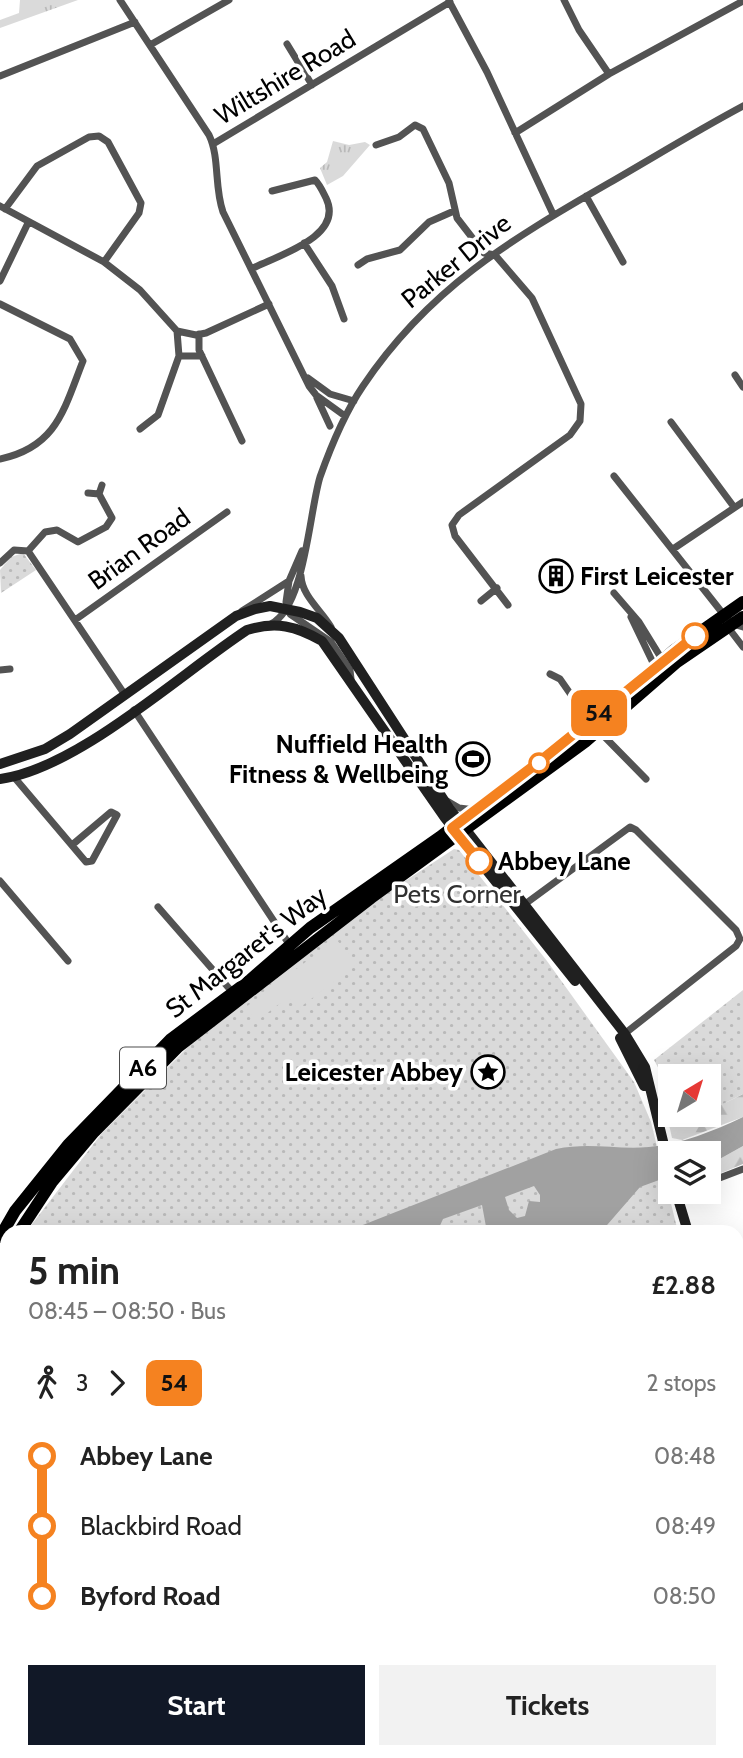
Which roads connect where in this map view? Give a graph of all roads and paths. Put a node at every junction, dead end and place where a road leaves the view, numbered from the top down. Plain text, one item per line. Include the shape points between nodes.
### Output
1 (120, 0) edge
2 (229, 0) edge
3 (564, 0) edge
4 (449, 1) edge
5 (743, 1) edge
6 (135, 22) junction
7 (287, 44) dead end
8 (150, 45) junction
9 (609, 74) junction
10 (0, 76) edge
11 (312, 85) junction
12 (743, 106) edge
13 (515, 133) junction
14 (213, 144) junction
15 (376, 145) dead end
16 (272, 191) dead end
17 (586, 196) junction
18 (3, 207) edge
19 (454, 211) junction
20 (553, 214) junction
21 (28, 223) junction
22 (304, 243) junction
23 (489, 254) junction
24 (104, 261) junction
25 (623, 262) dead end
26 (358, 265) dead end
27 (251, 269) junction
28 (0, 281) edge
29 (0, 304) edge
30 (269, 304) junction
31 (345, 319) dead end
32 (177, 331) junction
33 (199, 334) junction
34 (179, 356) junction
35 (202, 356) junction
36 (735, 375) dead end
37 (307, 378) junction
38 (743, 387) edge
39 (316, 395) junction
40 (354, 401) junction
41 (345, 416) junction
42 (671, 422) dead end
43 (330, 426) dead end
44 (140, 429) dead end
45 (242, 441) dead end
46 (0, 459) edge
47 (614, 476) dead end
48 (102, 485) dead end
49 (88, 493) dead end
50 (99, 494) junction
51 (743, 502) edge
52 (734, 507) junction
53 (227, 512) dead end
54 (304, 546) junction
55 (673, 549) junction
56 (28, 551) junction
57 (0, 563) edge
58 (300, 568) junction
59 (289, 582) junction
60 (497, 588) junction
61 (614, 593) dead end
62 (481, 601) dead end
63 (743, 602) edge
64 (508, 605) dead end
65 (287, 609) junction
66 (236, 616) junction
67 (75, 620) junction
68 (271, 624) junction
69 (735, 624) edge
70 (333, 630) junction
71 (743, 646) edge
72 (664, 663) junction
73 (10, 669) dead end
74 (0, 670) edge
75 (551, 674) dead end
76 (351, 680) junction
77 (125, 695) junction
78 (134, 710) junction
79 (379, 713) junction
80 (594, 727) junction
81 (0, 764) edge
82 (14, 777) junction
83 (0, 779) edge
84 (646, 779) dead end
85 (443, 799) junction
86 (475, 810) junction
87 (459, 829) junction
88 (72, 845) junction
89 (0, 881) edge
90 (522, 906) junction
91 (158, 907) dead end
92 (294, 951) junction
93 (68, 961) dead end
94 (237, 997) junction
95 (622, 1036) junction
96 (663, 1141) edge
97 (743, 1169) edge
98 (721, 1177) edge
99 (682, 1204) edge
100 (15, 1211) junction
101 (0, 1220) edge
102 (7, 1225) edge
103 (24, 1225) edge
104 (686, 1225) edge

1 - 6 street
2 - 8 street
3 - 9 street
4 - 11 street, Wiltshire Road
4 - 13 street
5 - 9 street
6 - 8 street
6 - 10 street
7 - 11 street
8 - 14 street
9 - 13 street
11 - 14 street, Wiltshire Road
12 - 17 street, Parker Drive
13 - 20 street
14 - 27 street via 219,201
15 - 19 street via 415,125 423,129 449,183
16 - 22 street via 310,180 318,183 330,216 324,228
17 - 20 street, Parker Drive
17 - 25 street
18 - 21 street
18 - 24 street via 37,166 99,136 108,142 141,203 139,213
19 - 23 street
19 - 26 street via 429,222 400,250
20 - 23 street, Parker Drive
21 - 24 street
21 - 28 street
22 - 27 street
22 - 31 street via 332,286
23 - 40 street, Parker Drive via 423,310 391,346
23 - 60 street via 495,255 532,298 582,409 570,435 454,520 455,536
24 - 32 street via 140,290
27 - 30 street
29 - 46 street via 71,339 83,361 59,421 46,438 24,454
30 - 33 street
30 - 37 street
32 - 33 street
32 - 34 street
33 - 35 street
34 - 35 street
34 - 44 street via 158,415
35 - 45 street
36 - 38 street
37 - 39 street
37 - 40 street via 330,394
39 - 41 street
39 - 43 street
40 - 41 street, Parker Drive
41 - 54 street, Parker Drive via 321,477
42 - 52 street
47 - 55 street
48 - 50 street
49 - 50 street
50 - 56 street via 112,518 106,527 78,542 57,530 45,532
51 - 52 street
52 - 55 street
53 - 67 street, Brian Road
54 - 58 street, Parker Drive
54 - 59 street, Parker Drive
55 - 69 street
56 - 57 street via 14,550
56 - 67 street
58 - 65 street, Parker Drive
58 - 70 street via 301,585
59 - 65 street, Parker Drive
59 - 66 street
60 - 62 street
60 - 64 street
61 - 72 street
63 - 69 main road, A6
65 - 66 street via 270,606
65 - 68 street, Parker Drive
65 - 70 street via 317,618
65 - 76 street via 331,642 350,670
66 - 77 street
67 - 77 street
68 - 76 street via 299,629 322,641
68 - 78 street via 247,630
69 - 71 street
69 - 72 main road, A6
69 - 72 main road, A6 via 695,636
70 - 79 street
72 - 80 main road, A6
72 - 80 main road, A6 via 656,681
73 - 74 street
75 - 80 street via 560,679
76 - 79 street
77 - 78 street
77 - 81 street via 45,749
78 - 82 street via 40,770
78 - 92 street
79 - 85 street
79 - 87 street
80 - 84 street
80 - 86 main road, A6
80 - 87 main road, A6
82 - 83 street
82 - 88 street
85 - 86 street
85 - 87 street
86 - 87 main road, A6
87 - 90 street
87 - 92 main road, St Margaret's Way / A6 via 344,920
87 - 92 main road, St Margaret's Way / A6 via 326,915
88 - 88 street via 111,812 117,814 92,861 86,862
89 - 93 street
90 - 95 street
90 - 95 street via 630,827 736,930 740,939 736,946
91 - 94 street
92 - 94 main road, St Margaret's Way / A6
94 - 100 main road, St Margaret's Way / A6 via 192,1022 156,1054 68,1145
94 - 103 main road, St Margaret's Way / A6 via 178,1047 94,1132
95 - 96 street via 656,1109
97 - 98 street
99 - 104 street
100 - 101 street
100 - 102 main road, St Margaret's Way / A6

